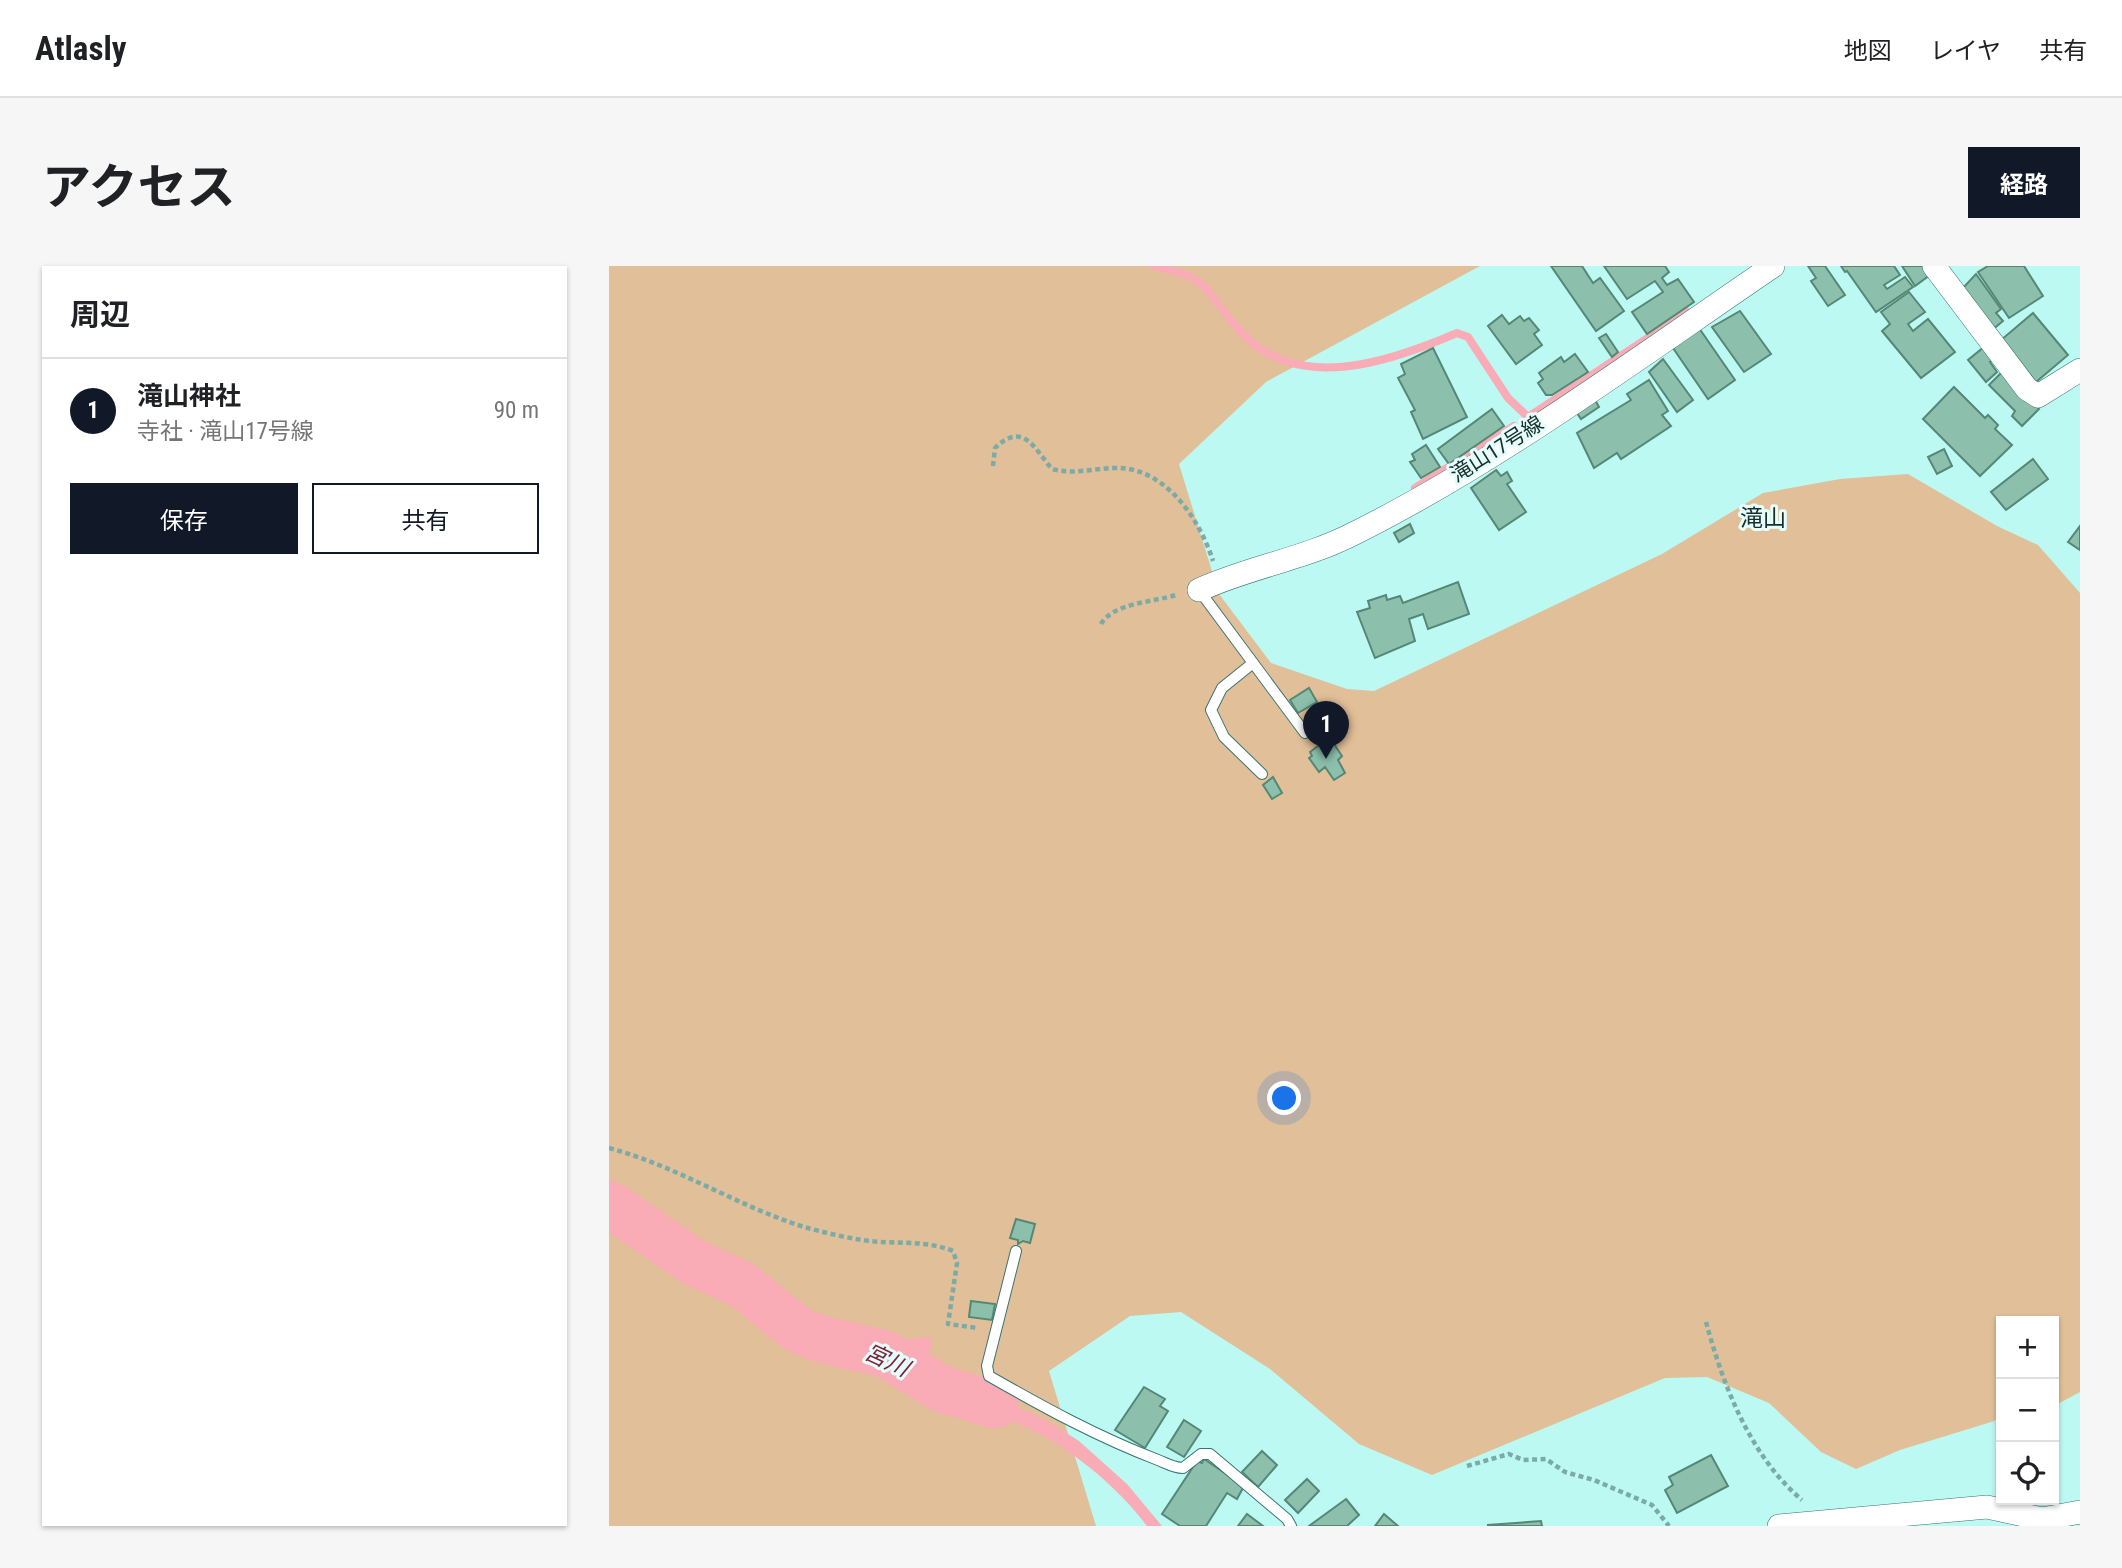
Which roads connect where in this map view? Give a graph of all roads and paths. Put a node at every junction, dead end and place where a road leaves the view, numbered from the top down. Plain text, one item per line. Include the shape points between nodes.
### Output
1 (1773, 266) edge
2 (1934, 266) edge
3 (2080, 370) edge
4 (993, 466) dead end
5 (1209, 586) junction
6 (1101, 624) dead end
7 (1253, 663) junction
8 (1304, 733) dead end
9 (1262, 774) dead end
10 (609, 1148) edge
11 (1016, 1251) dead end
12 (1706, 1322) dead end
13 (996, 1330) junction
14 (1467, 1466) dead end
15 (2080, 1512) edge
16 (1832, 1521) junction
17 (1291, 1526) edge
18 (1669, 1526) edge
19 (1779, 1526) edge

1 - 5 street, 滝山17号線 via 1432,490 1330,544
2 - 3 street via 2027,389 2038,396
4 - 5 path via 995,449 1018,438 1036,446 1052,469 1079,472 1120,467 1164,485 1179,499 1209,548
5 - 6 path via 1115,611
5 - 7 lane
7 - 8 lane
7 - 9 lane via 1222,688 1212,710 1224,737
10 - 13 path via 647,1158 804,1227 863,1240 939,1245 953,1251 957,1263 948,1324
11 - 13 lane
12 - 16 path via 1716,1362 1746,1426 1781,1478
13 - 17 lane via 986,1366 989,1376 1057,1417 1173,1466 1183,1468 1201,1454 1210,1454
14 - 18 path via 1509,1454 1523,1460 1546,1459 1565,1472 1652,1505
15 - 16 street via 2042,1519 1987,1507
16 - 19 street

